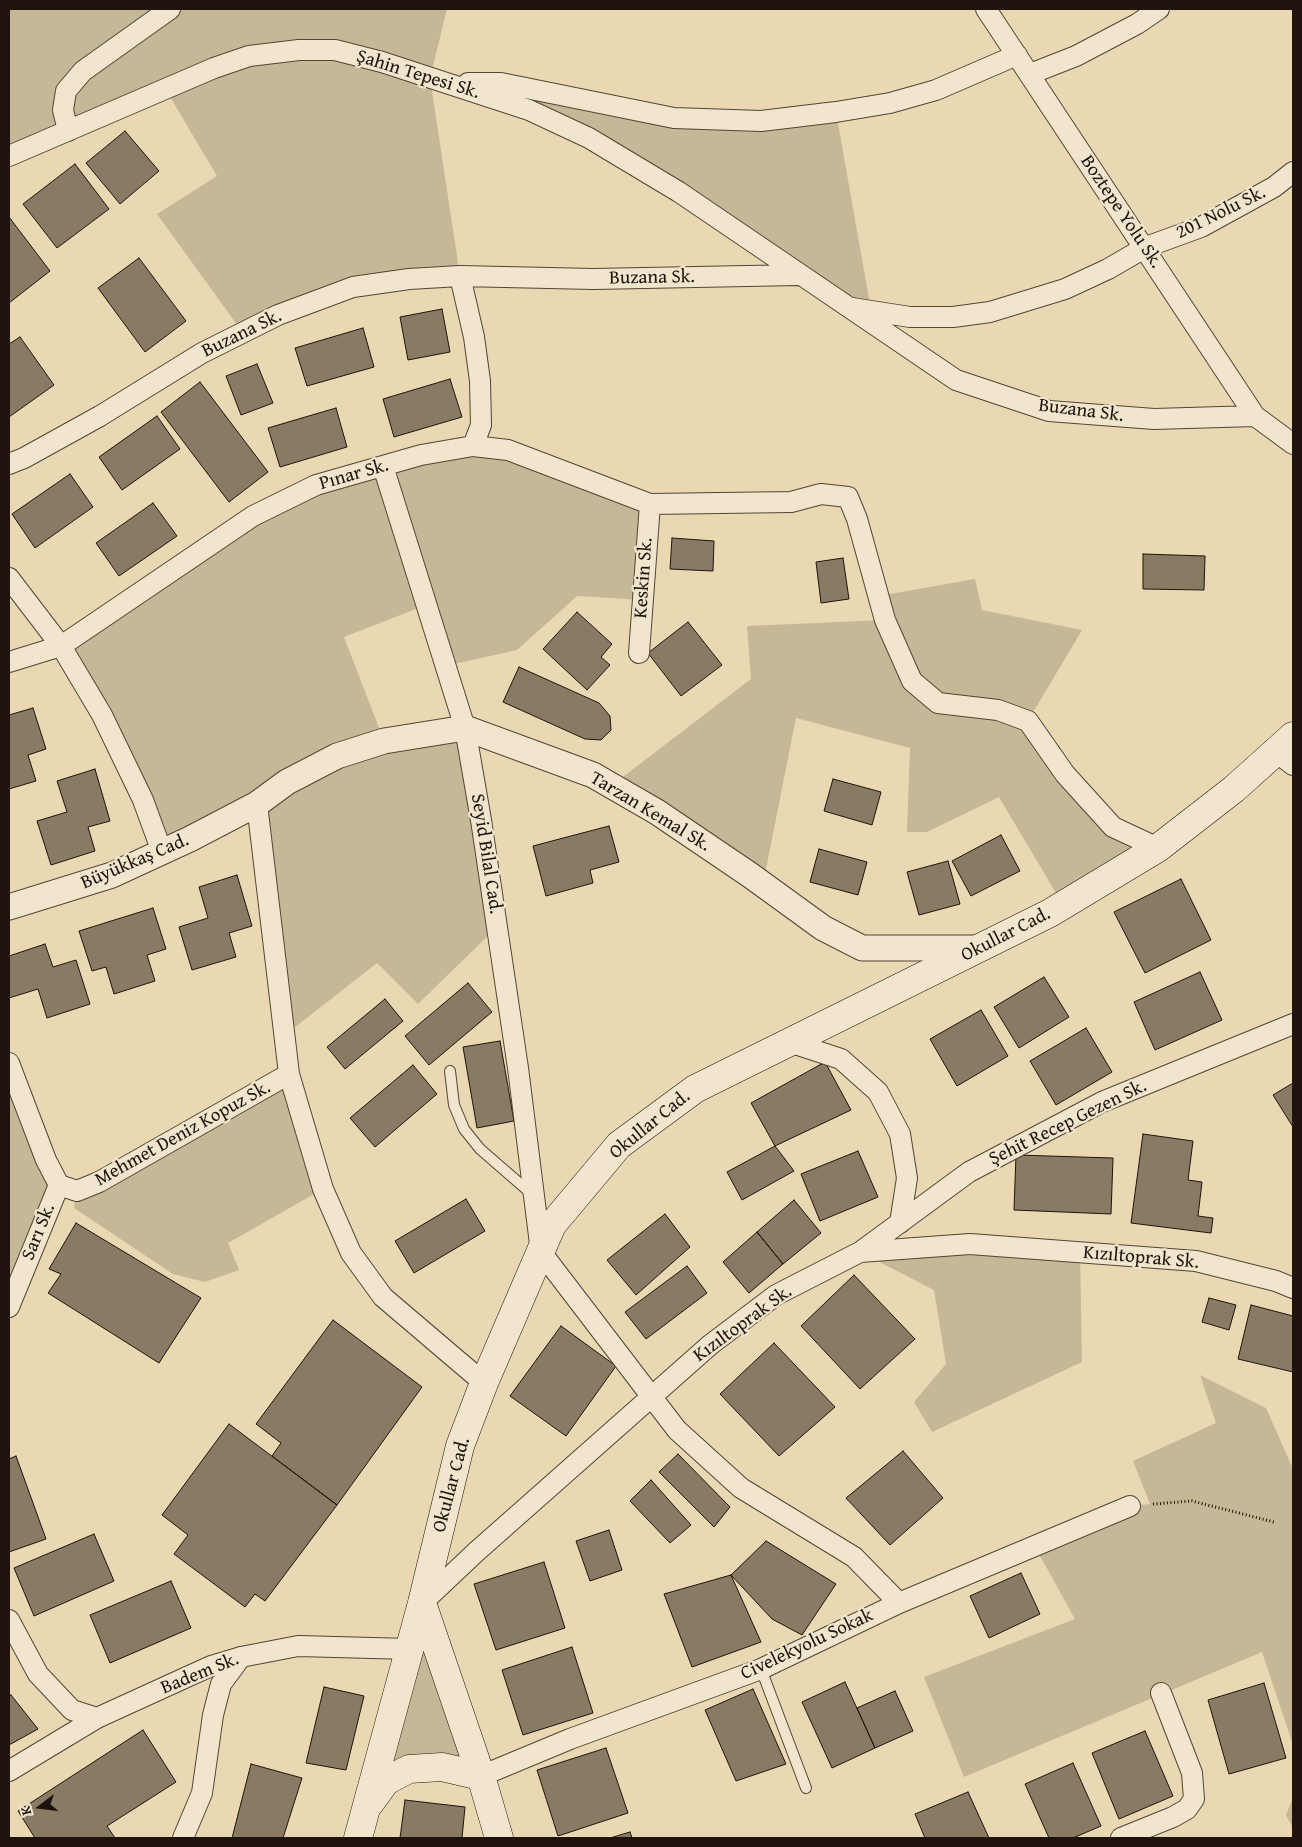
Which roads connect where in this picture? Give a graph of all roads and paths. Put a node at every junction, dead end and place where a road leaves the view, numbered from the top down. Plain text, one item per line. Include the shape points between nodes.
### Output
1 (170, 9) edge
2 (986, 9) edge
3 (1159, 9) edge
4 (1017, 55) junction
5 (1030, 74) junction
6 (448, 83) junction
7 (68, 131) junction
8 (9, 156) edge
9 (1293, 172) edge
10 (1146, 247) junction
11 (798, 275) junction
12 (460, 276) junction
13 (845, 306) junction
14 (1255, 416) junction
15 (1293, 444) edge
16 (473, 446) junction
17 (9, 464) edge
18 (383, 466) junction
19 (650, 504) junction
20 (9, 578) edge
21 (60, 646) junction
22 (639, 653) dead end
23 (9, 662) edge
24 (464, 728) junction
25 (1287, 751) edge
26 (257, 804) junction
27 (1158, 848) junction
28 (162, 852) junction
29 (9, 907) edge
30 (980, 948) junction
31 (1293, 1024) edge
32 (789, 1042) junction
33 (9, 1063) edge
34 (450, 1071) dead end
35 (289, 1074) junction
36 (59, 1185) junction
37 (534, 1196) junction
38 (900, 1223) junction
39 (541, 1252) junction
40 (860, 1252) junction
41 (1293, 1288) edge
42 (9, 1307) edge
43 (484, 1383) junction
44 (653, 1396) junction
45 (1130, 1506) joint
46 (1274, 1522) dead end
47 (422, 1603) junction
48 (899, 1603) junction
49 (9, 1620) edge
50 (410, 1649) junction
51 (241, 1657) junction
52 (761, 1669) junction
53 (1161, 1693) dead end
54 (97, 1718) junction
55 (9, 1771) edge
56 (480, 1776) junction
57 (806, 1788) dead end
58 (367, 1808) junction
59 (182, 1838) edge
60 (358, 1838) edge
61 (499, 1838) edge
62 (1120, 1838) edge

1 - 7 street via 83,71 66,91 63,110
2 - 4 street, Boztepe Yolu Sk.
3 - 5 street via 1076,56
4 - 5 street, Boztepe Yolu Sk.
4 - 6 street via 936,90 890,102 761,121 674,118 501,83
5 - 10 street, Boztepe Yolu Sk.
6 - 7 street, Şahin Tepesi Sk. via 335,50 249,56
6 - 11 street, Şahin Tepesi Sk. via 529,110 589,138 679,192
7 - 8 street, Şahin Tepesi Sk.
9 - 10 street, 201 Nolu Sk. via 1274,187 1201,227
10 - 13 street, 201 Nolu Sk. via 1065,289 990,312 953,317 910,317
10 - 14 street, Boztepe Yolu Sk.
11 - 12 street, Buzana Sk. via 593,279
11 - 13 street, Buzana Sk.
12 - 16 street via 480,381 481,425
12 - 17 street, Buzana Sk. via 409,279 353,288 278,315 202,353 100,416
13 - 14 street, Buzana Sk. via 956,380 1049,411 1154,419
14 - 15 street
16 - 18 street, Pınar Sk.
16 - 19 street, Pınar Sk. via 508,450
18 - 21 street, Pınar Sk. via 316,485 253,516
18 - 24 street, Seyid Bilal Cad.
19 - 22 street, Keskin Sk.
19 - 27 street, Pınar Sk. via 791,502 821,494 848,496 885,620 912,681 938,703 998,710 1028,721 1065,774 1112,827
20 - 21 street
21 - 23 street, Pınar Sk.
21 - 28 street via 102,715 143,800
24 - 26 street, Tarzan Kemal Sk. via 384,741 337,756 287,782
24 - 30 street, Tarzan Kemal Sk. via 593,775 665,818 823,928 862,948
24 - 37 street, Seyid Bilal Cad. via 496,918
25 - 27 main road, Okullar Cad.
26 - 28 street, Büyükkaş Cad.
26 - 35 street
27 - 30 main road, Okullar Cad. via 1050,913
28 - 29 street, Büyükkaş Cad. via 112,874
30 - 32 main road, Okullar Cad.
31 - 38 street, Şehit Recep Gezen Sk. via 1102,1102 969,1172
32 - 38 street via 841,1060 878,1092 900,1134 907,1178
32 - 39 main road, Okullar Cad. via 695,1089 620,1145 552,1225
33 - 36 street via 46,1160
34 - 37 lane via 454,1105 464,1129 480,1149
35 - 36 street, Mehmet Deniz Kopuz Sk. via 99,1182 77,1191
35 - 43 street via 323,1189 351,1253 383,1297
36 - 42 street, Sarı Sk.
37 - 39 street, Seyid Bilal Cad.
38 - 40 street, Şehit Recep Gezen Sk.
39 - 43 main road, Okullar Cad.
39 - 44 street
40 - 41 street, Kızıltoprak Sk. via 970,1244 1196,1260
40 - 44 street, Kızıltoprak Sk. via 776,1295 710,1345
43 - 47 main road, Okullar Cad. via 460,1446
44 - 47 street, Kızıltoprak Sk.
44 - 48 street via 677,1430 741,1488 854,1557
45 - 46 path via 1192,1501
45 - 48 street, Civelekyolu Sokak
47 - 50 main road, Okullar Cad.
47 - 56 main road
48 - 52 street, Civelekyolu Sokak
49 - 54 street via 38,1674 72,1710
50 - 51 street, Badem Sk. via 298,1646
50 - 58 main road, Okullar Cad.
51 - 54 street, Badem Sk. via 211,1666
51 - 59 street via 221,1684 202,1793
52 - 56 street, Civelekyolu Sokak via 570,1739
52 - 57 lane
53 - 62 street via 1192,1773 1194,1799 1187,1809 1173,1817
54 - 55 street, Badem Sk.
56 - 58 main road via 442,1767 409,1769 386,1781
56 - 61 main road
58 - 60 main road, Okullar Cad.

